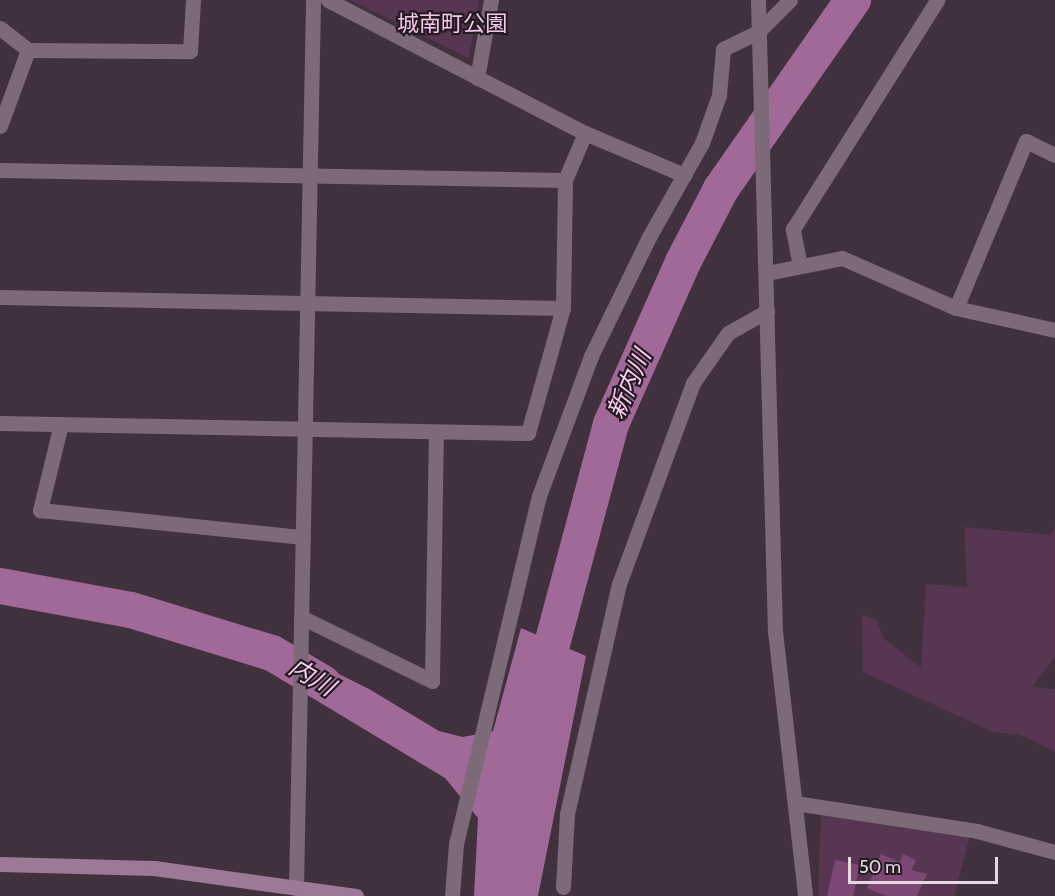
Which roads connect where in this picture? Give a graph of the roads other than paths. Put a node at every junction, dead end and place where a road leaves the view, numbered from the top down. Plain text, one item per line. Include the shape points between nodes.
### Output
1 (192, 0) edge
2 (313, 0) edge
3 (328, 0) edge
4 (491, 0) edge
5 (758, 0) edge
6 (789, 0) edge
7 (937, 0) edge
8 (0, 28) edge
9 (758, 32) junction
10 (28, 50) junction
11 (477, 78) junction
12 (0, 126) edge
13 (585, 132) junction
14 (1055, 155) edge
15 (0, 170) edge
16 (309, 175) junction
17 (684, 175) junction
18 (565, 180) junction
19 (800, 266) junction
20 (767, 273) junction
21 (0, 297) edge
22 (307, 303) junction
23 (562, 308) junction
24 (956, 308) junction
25 (767, 311) junction
26 (1055, 330) edge
27 (0, 423) edge
28 (62, 424) junction
29 (305, 430) junction
30 (436, 432) junction
31 (303, 537) junction
32 (302, 618) junction
33 (795, 803) junction
34 (1055, 852) edge
35 (0, 864) edge
36 (563, 887) dead end
37 (296, 888) junction
38 (356, 896) edge
39 (452, 896) edge
40 (805, 896) edge

1 - 10 street via 190,51
2 - 16 street
3 - 11 street
4 - 11 street
5 - 9 street
6 - 9 street
7 - 19 street via 794,229
8 - 10 street
9 - 17 street via 723,49 719,95 702,143
9 - 20 street
10 - 12 street
11 - 13 street
13 - 17 street
13 - 18 street
14 - 24 street via 1026,141
15 - 16 street
16 - 18 street
16 - 22 street
17 - 39 street via 591,356 539,496 456,844
18 - 23 street
19 - 20 street
19 - 24 street via 842,258
20 - 25 street
21 - 22 street
22 - 23 street
22 - 29 street
23 - 30 street via 528,433
24 - 26 street
25 - 33 street via 775,631
25 - 36 street via 728,333 693,383 620,584 567,814
27 - 28 street
28 - 29 street
28 - 31 street via 40,510
29 - 30 street
29 - 31 street
30 - 32 street via 432,681
31 - 32 street
32 - 37 street
33 - 34 street via 977,831
33 - 40 street
35 - 37 street via 154,868
37 - 38 street

